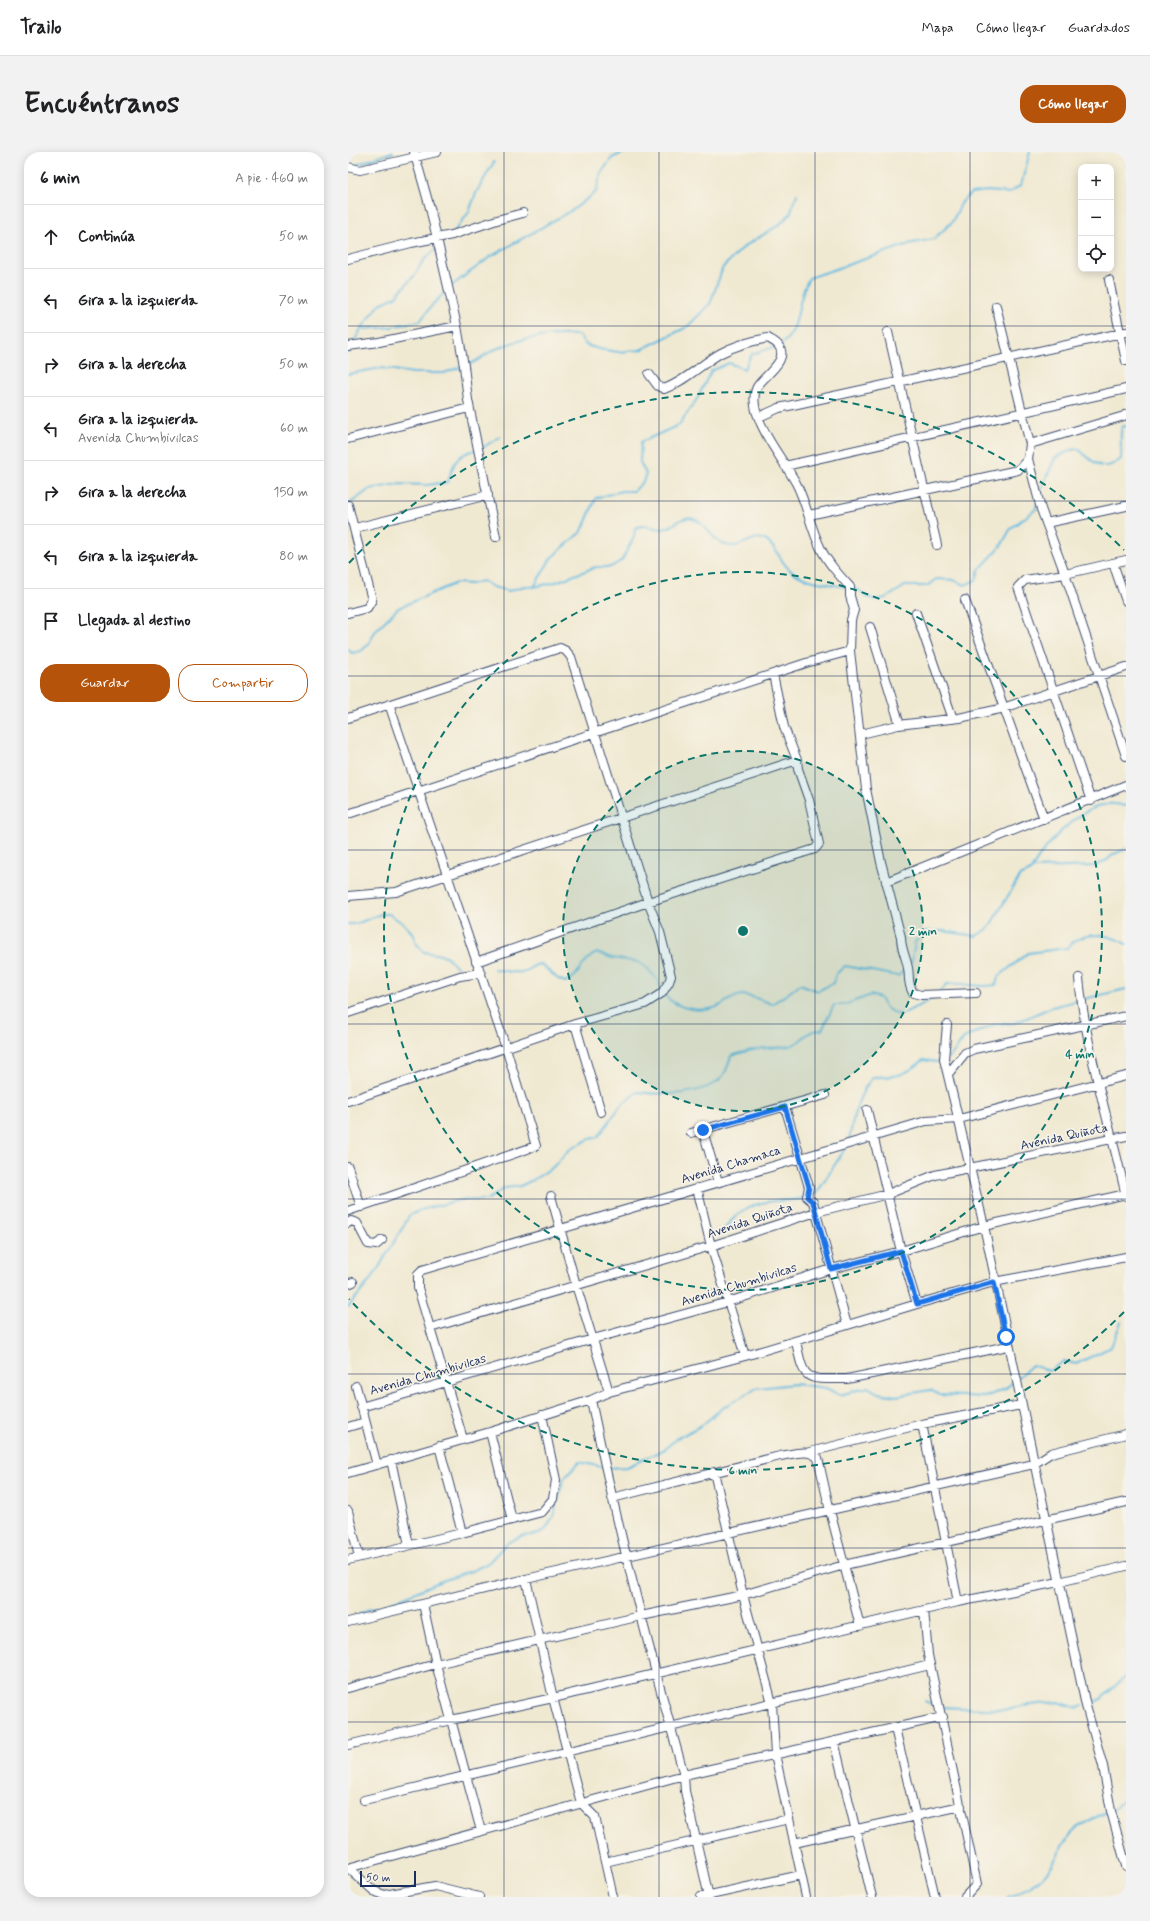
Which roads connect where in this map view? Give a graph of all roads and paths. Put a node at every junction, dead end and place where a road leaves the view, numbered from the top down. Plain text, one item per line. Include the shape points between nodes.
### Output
1 (437, 152) edge
2 (415, 154) edge
3 (348, 167) edge
4 (523, 213) dead end
5 (436, 237) junction
6 (348, 259) edge
7 (1109, 280) dead end
8 (996, 306) dead end
9 (457, 326) junction
10 (888, 332) dead end
11 (1123, 333) edge
12 (348, 346) edge
13 (1009, 358) junction
14 (1126, 362) edge
15 (649, 374) dead end
16 (900, 381) junction
17 (1126, 389) edge
18 (469, 408) junction
19 (1022, 412) junction
20 (1126, 414) edge
21 (759, 417) junction
22 (913, 437) junction
23 (348, 439) edge
24 (1030, 444) junction
25 (1028, 459) junction
26 (785, 466) junction
27 (925, 490) junction
28 (488, 495) junction
29 (348, 505) edge
30 (1126, 506) edge
31 (809, 515) junction
32 (1046, 523) junction
33 (355, 528) junction
34 (496, 537) dead end
35 (938, 545) dead end
36 (1126, 560) edge
37 (1112, 563) junction
38 (1065, 574) junction
39 (966, 600) dead end
40 (1126, 601) edge
41 (348, 613) edge
42 (916, 613) dead end
43 (870, 627) dead end
44 (850, 651) junction
45 (1126, 667) edge
46 (772, 674) junction
47 (1099, 676) junction
48 (1054, 691) junction
49 (389, 704) junction
50 (1004, 708) junction
51 (348, 718) edge
52 (953, 719) junction
53 (900, 725) junction
54 (595, 732) junction
55 (861, 734) junction
56 (1126, 756) edge
57 (797, 760) junction
58 (1126, 785) edge
59 (418, 791) junction
60 (1091, 800) junction
61 (348, 814) edge
62 (622, 818) junction
63 (1044, 819) junction
64 (448, 875) junction
65 (886, 882) junction
66 (348, 896) edge
67 (648, 902) junction
68 (476, 962) junction
69 (480, 973) junction
70 (1079, 978) dead end
71 (976, 993) dead end
72 (348, 1013) edge
73 (1126, 1016) edge
74 (575, 1024) junction
75 (1086, 1024) junction
76 (947, 1025) dead end
77 (506, 1048) junction
78 (948, 1074) junction
79 (1126, 1076) edge
80 (1099, 1082) junction
81 (825, 1095) dead end
82 (348, 1102) edge
83 (785, 1107) junction
84 (867, 1110) dead end
85 (601, 1112) dead end
86 (959, 1119) junction
87 (703, 1130) junction
88 (691, 1132) dead end
89 (1126, 1136) edge
90 (874, 1137) junction
91 (1113, 1139) junction
92 (800, 1157) junction
93 (348, 1167) edge
94 (971, 1168) junction
95 (718, 1182) junction
96 (697, 1188) junction
97 (888, 1194) junction
98 (1126, 1195) edge
99 (551, 1196) dead end
100 (361, 1207) junction
101 (348, 1211) edge
102 (816, 1212) junction
103 (348, 1223) edge
104 (984, 1226) junction
105 (559, 1229) junction
106 (382, 1240) dead end
107 (712, 1246) junction
108 (901, 1251) junction
109 (1126, 1257) edge
110 (831, 1269) junction
111 (994, 1282) junction
112 (576, 1285) junction
113 (728, 1302) junction
114 (917, 1304) junction
115 (847, 1325) junction
116 (430, 1328) junction
117 (593, 1339) junction
118 (796, 1341) junction
119 (1008, 1346) junction
120 (745, 1356) junction
121 (446, 1383) junction
122 (356, 1386) dead end
123 (609, 1392) junction
124 (591, 1400) junction
125 (1021, 1405) junction
126 (361, 1407) junction
127 (542, 1415) junction
128 (365, 1422) junction
129 (922, 1424) junction
130 (348, 1427) edge
131 (490, 1432) junction
132 (1126, 1434) edge
133 (463, 1439) junction
134 (438, 1446) junction
135 (810, 1452) junction
136 (391, 1460) junction
137 (1034, 1464) junction
138 (377, 1465) junction
139 (714, 1472) junction
140 (348, 1473) edge
141 (935, 1486) junction
142 (612, 1498) junction
143 (1126, 1502) edge
144 (348, 1511) edge
145 (830, 1511) junction
146 (512, 1520) junction
147 (1046, 1521) junction
148 (462, 1533) junction
149 (729, 1533) junction
150 (946, 1542) junction
151 (409, 1545) junction
152 (359, 1557) junction
153 (626, 1557) junction
154 (348, 1560) edge
155 (844, 1565) junction
156 (1126, 1566) edge
157 (526, 1579) junction
158 (1059, 1582) junction
159 (743, 1595) junction
160 (958, 1602) junction
161 (423, 1604) junction
162 (924, 1610) junction
163 (641, 1616) junction
164 (348, 1622) edge
165 (860, 1626) junction
166 (540, 1640) junction
167 (758, 1649) junction
168 (436, 1664) junction
169 (930, 1665) junction
170 (655, 1673) junction
171 (348, 1688) edge
172 (553, 1698) junction
173 (772, 1703) junction
174 (943, 1717) junction
175 (451, 1720) junction
176 (670, 1728) junction
177 (895, 1728) junction
178 (834, 1741) junction
179 (348, 1745) edge
180 (567, 1752) junction
181 (775, 1754) junction
182 (684, 1775) junction
183 (467, 1776) junction
184 (364, 1800) dead end
185 (581, 1803) junction
186 (961, 1806) junction
187 (916, 1816) junction
188 (789, 1819) junction
189 (856, 1830) junction
190 (481, 1831) junction
191 (696, 1840) junction
192 (794, 1844) junction
193 (605, 1862) junction
194 (1126, 1866) edge
195 (348, 1868) edge
196 (801, 1875) junction
197 (707, 1896) edge
198 (479, 1897) edge
199 (613, 1897) edge
200 (806, 1897) edge
201 (872, 1897) edge
202 (936, 1897) edge
203 (965, 1897) edge

1 - 2 street
2 - 3 street via 360,170
2 - 5 street
4 - 5 street via 452,235
5 - 6 street
5 - 9 street
7 - 11 street
8 - 13 street
9 - 12 street
9 - 18 street
10 - 16 street
11 - 13 street
11 - 14 street
13 - 16 street
13 - 19 street
15 - 21 street via 658,386 664,389 678,384 720,354 744,343 768,338 779,346 782,354 778,366 756,388 754,399
16 - 21 street via 779,408
16 - 22 street
17 - 19 street
18 - 23 street
18 - 28 street
19 - 22 street
19 - 24 street
20 - 24 street
21 - 26 street via 773,448
22 - 26 street
22 - 27 street
24 - 25 street
25 - 27 street via 1018,470
25 - 32 street
26 - 31 street via 797,485
27 - 31 street
27 - 35 street
28 - 33 street
28 - 34 street
29 - 33 street
30 - 32 street
31 - 44 street via 821,549 831,566 850,588 854,610 851,620
32 - 38 street
33 - 41 street via 372,600 367,608
36 - 37 street
37 - 38 street
37 - 40 street
38 - 47 street
38 - 48 street via 1025,580 1018,587
39 - 50 street
42 - 52 street
43 - 53 street
44 - 46 street
44 - 55 street
45 - 47 street
46 - 54 street
46 - 57 street via 784,727
47 - 48 street
47 - 56 street
48 - 50 street
48 - 60 street
49 - 51 street
49 - 54 street via 560,648 571,658
49 - 59 street
50 - 52 street
50 - 63 street
52 - 53 street
53 - 55 street
54 - 59 street
54 - 62 street
55 - 65 street via 866,789
57 - 62 street
57 - 67 street via 819,844 815,849
58 - 60 street
59 - 61 street
59 - 64 street
60 - 63 street
62 - 64 street
62 - 67 street
63 - 65 street
64 - 66 street via 396,892
64 - 68 street
65 - 71 street via 901,937 901,949 908,968 908,984 913,993
67 - 68 street
67 - 74 street via 660,932 671,976 669,982 662,993 645,1004
68 - 69 street
69 - 72 street via 460,976
69 - 77 street
70 - 75 street
73 - 75 street
74 - 77 street
74 - 85 street
75 - 78 street via 974,1049 965,1053
75 - 80 street
76 - 78 street via 944,1059
77 - 82 street
77 - 100 street via 536,1146
78 - 86 street
79 - 80 street, Avenida Chamaca
80 - 86 street, Avenida Chamaca
80 - 91 street
81 - 83 street
83 - 87 street
83 - 92 street
84 - 90 street
86 - 90 street, Avenida Chamaca via 926,1121
86 - 94 street
87 - 88 street
87 - 95 street
89 - 91 street, Avenida Quiñota
90 - 92 street, Avenida Chamaca
90 - 97 street
91 - 94 street, Avenida Quiñota
91 - 98 street
92 - 95 street, Avenida Chamaca
92 - 102 street via 809,1187 807,1197 813,1202
93 - 100 street
94 - 97 street, Avenida Quiñota via 935,1175
94 - 104 street
95 - 96 street, Avenida Chamaca
96 - 105 street, Avenida Chamaca
96 - 107 street
97 - 102 street, Avenida Quiñota
97 - 108 street
98 - 104 street, Avenida Chumbivilcas
99 - 105 street
100 - 101 street
102 - 107 street, Avenida Quiñota
102 - 110 street
103 - 106 street via 357,1223 368,1244 376,1245
104 - 108 street, Avenida Chumbivilcas
104 - 111 street
105 - 112 street
105 - 116 street, Avenida Chamaca via 422,1270 418,1274 418,1288
107 - 112 street, Avenida Quiñota
107 - 113 street
108 - 110 street, Avenida Chumbivilcas
108 - 114 street
109 - 111 street
110 - 113 street, Avenida Chumbivilcas
110 - 115 street
111 - 114 street
111 - 119 street
112 - 116 street, Avenida Quiñota
112 - 117 street
113 - 117 street, Avenida Chumbivilcas
113 - 120 street
114 - 115 street
115 - 118 street
116 - 121 street
117 - 121 street, Avenida Chumbivilcas
117 - 123 street
118 - 119 street via 801,1368 809,1377 820,1379 847,1379
118 - 120 street
119 - 125 street
120 - 123 street
121 - 126 street, Avenida Chumbivilcas
121 - 133 street
122 - 126 street
123 - 124 street
124 - 127 street
124 - 142 street
125 - 129 street
125 - 137 street
126 - 128 street
127 - 131 street
127 - 146 street via 556,1480 553,1499 542,1512
128 - 130 street
128 - 138 street
129 - 135 street
129 - 141 street
131 - 133 street
131 - 146 street
132 - 137 street via 1051,1453
133 - 134 street
134 - 136 street
134 - 148 street
135 - 139 street via 780,1456
135 - 145 street via 818,1458
136 - 138 street
136 - 151 street
137 - 141 street
137 - 147 street
138 - 140 street
139 - 142 street
139 - 149 street
141 - 145 street
141 - 150 street
142 - 153 street
143 - 147 street
144 - 152 street
145 - 149 street
145 - 155 street
146 - 148 street
147 - 150 street
147 - 158 street
148 - 151 street
149 - 153 street
149 - 159 street
150 - 155 street
150 - 160 street
151 - 152 street
152 - 154 street
153 - 157 street
153 - 163 street
155 - 159 street
155 - 165 street
156 - 158 street
157 - 161 street
157 - 166 street
158 - 160 street
158 - 194 street via 1086,1706
159 - 163 street
159 - 167 street
160 - 162 street
161 - 164 street
161 - 168 street
162 - 165 street
162 - 169 street
163 - 166 street
163 - 170 street
165 - 167 street
166 - 168 street
166 - 172 street
167 - 170 street
167 - 173 street
168 - 171 street
168 - 175 street
169 - 173 street
169 - 174 street
170 - 172 street
170 - 176 street
172 - 175 street
172 - 180 street
173 - 176 street
173 - 181 street
174 - 177 street
174 - 186 street
175 - 179 street
175 - 183 street
176 - 180 street
176 - 182 street
177 - 178 street
177 - 187 street
178 - 181 street
178 - 189 street
180 - 183 street
180 - 185 street
181 - 182 street
181 - 188 street
182 - 185 street
182 - 191 street
183 - 184 street
183 - 190 street
185 - 190 street
185 - 193 street via 595,1817
186 - 187 street
186 - 203 street via 977,1884
187 - 189 street
187 - 202 street
188 - 191 street
188 - 192 street
189 - 192 street
189 - 201 street
190 - 195 street
191 - 193 street
191 - 197 street
192 - 196 street
193 - 199 street
195 - 198 street via 374,1891 384,1895 435,1886
196 - 197 street
196 - 200 street

